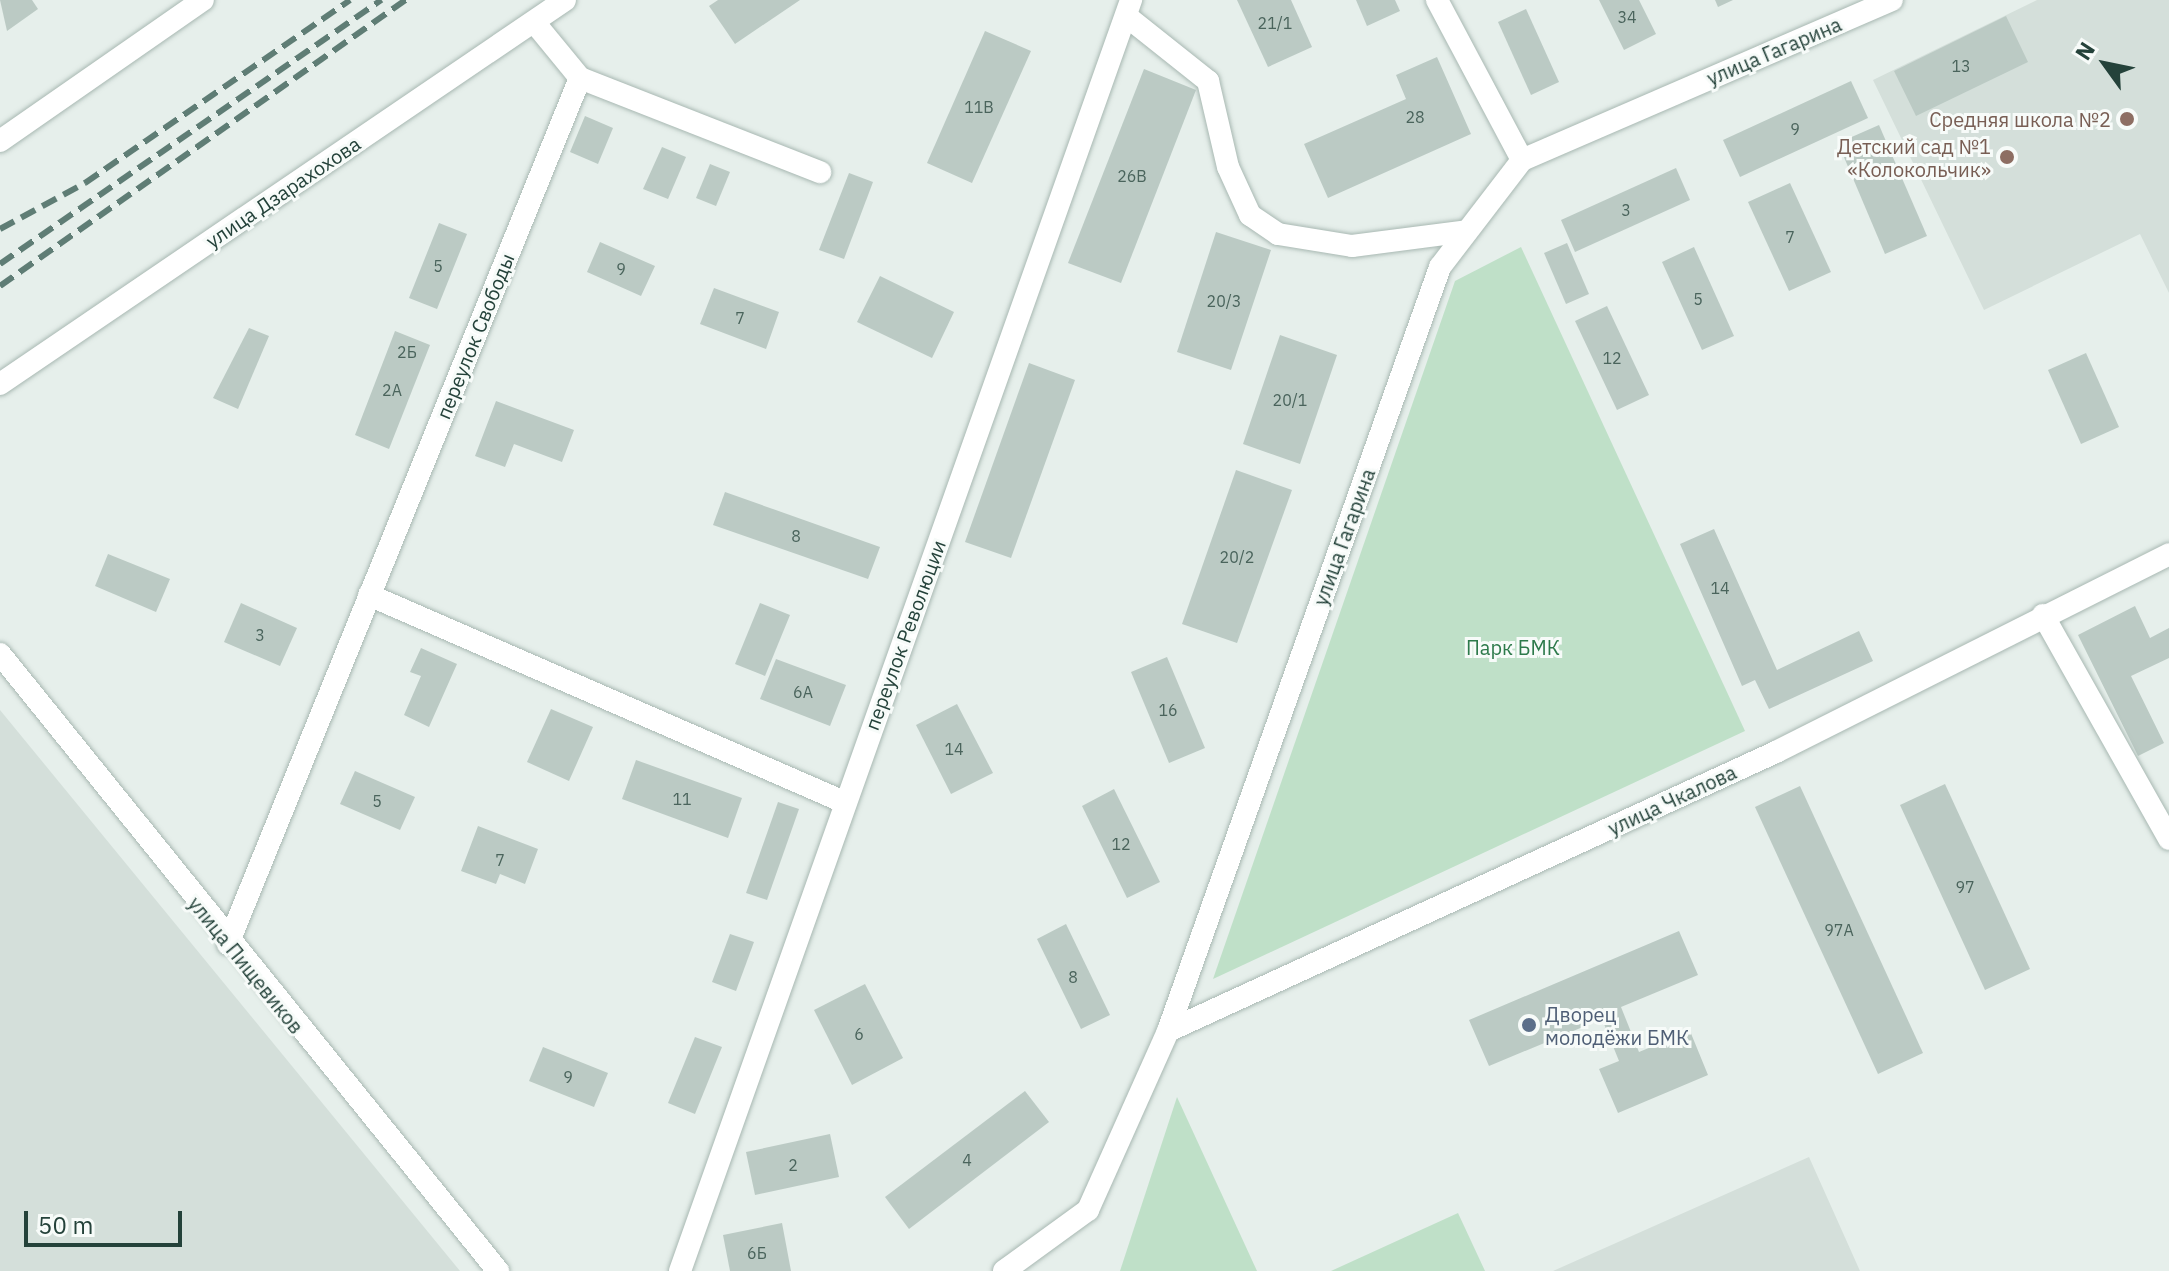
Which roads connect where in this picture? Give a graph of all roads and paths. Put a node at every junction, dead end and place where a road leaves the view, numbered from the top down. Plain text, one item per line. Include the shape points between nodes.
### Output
1 (203, 0) edge
2 (565, 0) edge
3 (1437, 0) edge
4 (1892, 0) edge
5 (1131, 10) edge
6 (534, 22) junction
7 (580, 78) junction
8 (0, 141) edge
9 (1522, 160) junction
10 (820, 172) dead end
11 (1467, 231) junction
12 (0, 384) edge
13 (2169, 554) edge
14 (369, 595) junction
15 (2043, 615) junction
16 (0, 654) edge
17 (844, 802) junction
18 (2169, 839) edge
19 (228, 944) junction
20 (1168, 1031) junction
21 (498, 1271) edge
22 (680, 1271) edge
23 (1004, 1271) edge

1 - 8 street
2 - 6 street, улица Дзарахохова
3 - 9 street
4 - 9 street, улица Гагарина
5 - 11 street via 1208,81 1244,203 1278,234 1352,246
5 - 17 street, переулок Революции
6 - 7 street
6 - 12 street, улица Дзарахохова
7 - 10 street
7 - 14 street, переулок Свободы
9 - 11 street, улица Гагарина
11 - 20 street, улица Гагарина via 1440,267
13 - 15 street, улица Чкалова
14 - 17 street
14 - 19 street, переулок Свободы
15 - 18 street
15 - 20 street, улица Чкалова via 1776,752
16 - 19 street, улица Пищевиков
17 - 22 street, переулок Революции
19 - 21 street, улица Пищевиков
20 - 23 street, улица Гагарина via 1088,1210

